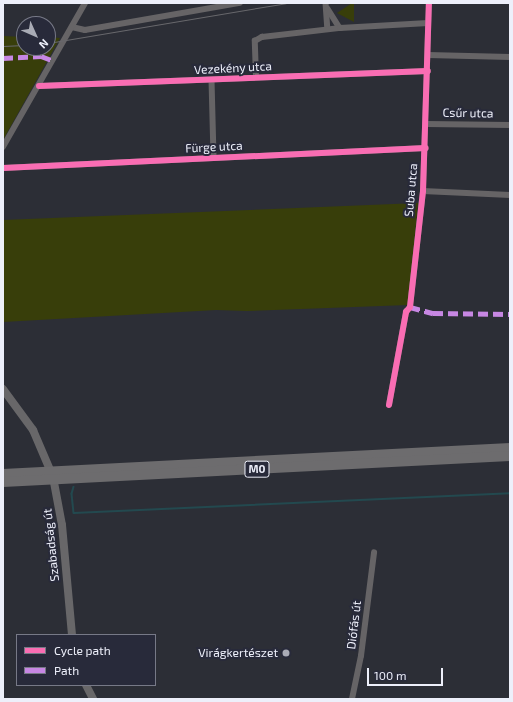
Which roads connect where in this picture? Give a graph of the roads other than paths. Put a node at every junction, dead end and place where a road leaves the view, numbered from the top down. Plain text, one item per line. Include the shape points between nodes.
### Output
1 (85, 3) edge
2 (240, 3) edge
3 (429, 3) edge
4 (326, 5) edge
5 (428, 23) junction
6 (72, 28) junction
7 (340, 28) junction
8 (328, 29) junction
9 (428, 56) junction
10 (510, 57) edge
11 (428, 72) junction
12 (256, 77) junction
13 (212, 80) junction
14 (39, 86) junction
15 (426, 124) junction
16 (510, 125) edge
17 (3, 147) edge
18 (426, 148) junction
19 (214, 158) junction
20 (3, 168) edge
21 (423, 191) junction
22 (510, 194) edge
23 (3, 389) edge
24 (389, 405) dead end
25 (510, 448) edge
26 (510, 456) edge
27 (3, 474) edge
28 (3, 482) edge
29 (374, 553) dead end
30 (72, 634) edge
31 (86, 686) edge
32 (93, 699) edge
33 (352, 699) edge

1 - 6 street
2 - 6 street via 85,30
3 - 5 street, Suba utca
4 - 7 street
4 - 8 street
5 - 7 street
5 - 9 street, Suba utca
6 - 14 street
7 - 8 street
8 - 12 street via 262,37 255,42
9 - 10 street
9 - 11 street, Suba utca
11 - 12 street, Vezekény utca
11 - 15 street, Suba utca
12 - 13 street, Vezekény utca
13 - 14 street, Vezekény utca
13 - 19 street
14 - 17 street
15 - 16 street, Csűr utca
15 - 18 street, Suba utca
18 - 19 street, Fürge utca
18 - 21 street, Suba utca
19 - 20 street, Fürge utca
21 - 22 street
21 - 24 street, Suba utca via 410,307 406,312
23 - 30 street, Szabadság út via 27,421 44,455 58,499
25 - 27 highway, M0
26 - 28 highway, M0
29 - 33 street, Diófás út via 361,656
31 - 32 street

